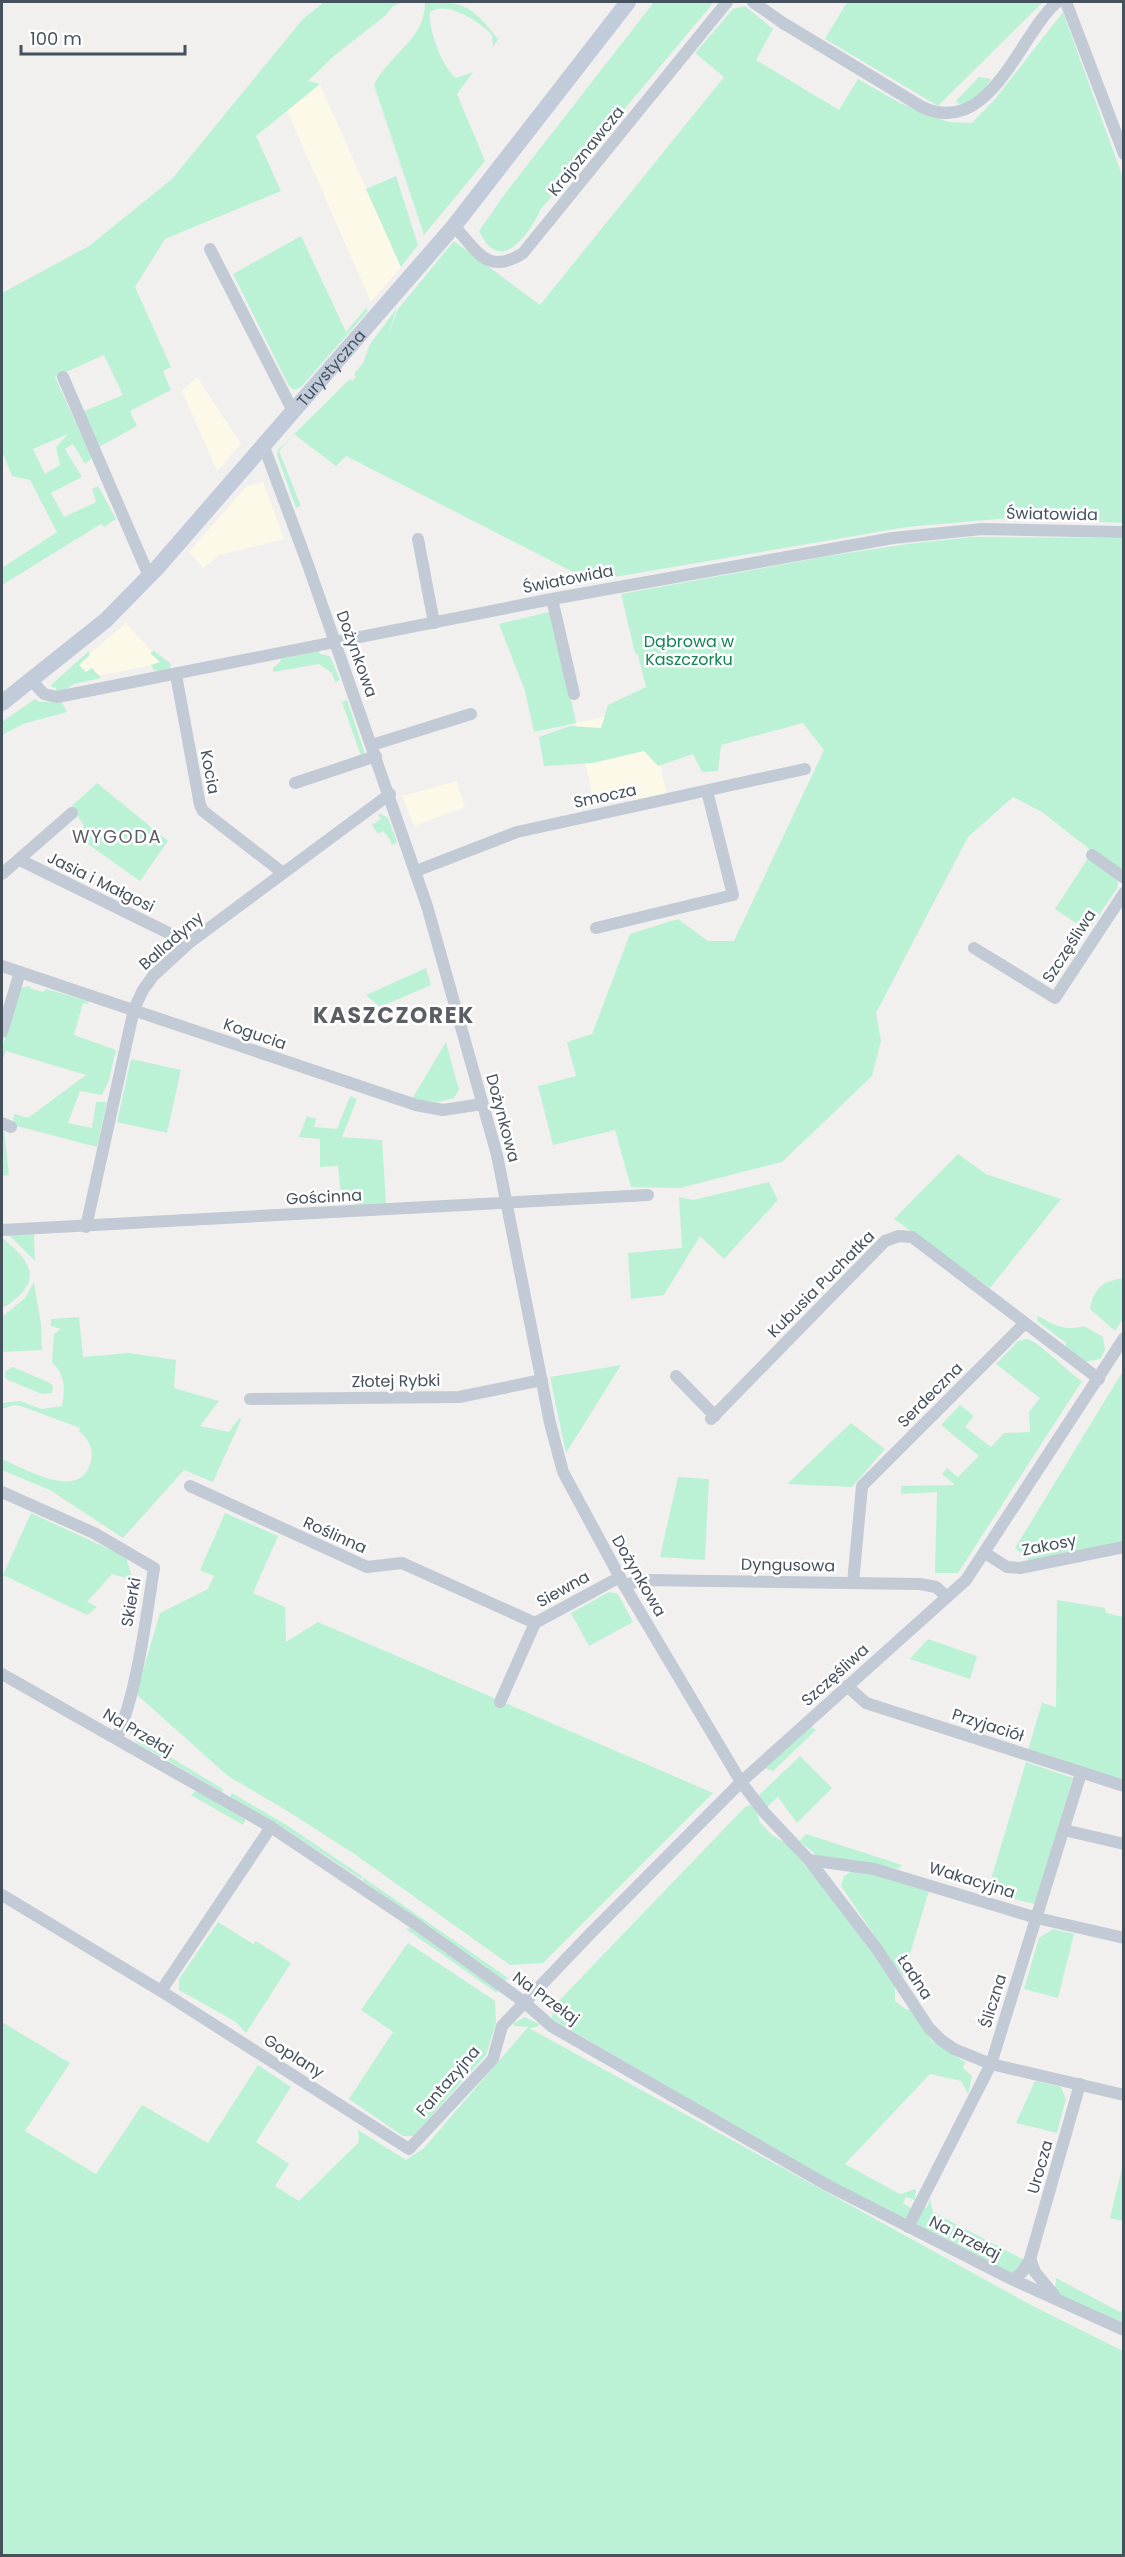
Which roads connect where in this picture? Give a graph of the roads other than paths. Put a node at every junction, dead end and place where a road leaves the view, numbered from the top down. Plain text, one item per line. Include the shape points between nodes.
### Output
1 (628, 2) edge
2 (727, 2) edge
3 (753, 2) edge
4 (1057, 2) edge
5 (1065, 2) edge
6 (1124, 154) edge
7 (454, 226) junction
8 (210, 249) dead end
9 (63, 377) dead end
10 (293, 411) junction
11 (263, 444) junction
12 (1124, 532) edge
13 (418, 539) dead end
14 (149, 576) junction
15 (552, 599) junction
16 (434, 623) junction
17 (335, 643) junction
18 (176, 675) junction
19 (31, 680) junction
20 (574, 694) dead end
21 (2, 703) edge
22 (471, 714) dead end
23 (374, 750) junction
24 (805, 769) dead end
25 (295, 783) dead end
26 (707, 791) junction
27 (390, 795) junction
28 (72, 813) dead end
29 (1092, 855) dead end
30 (20, 860) junction
31 (416, 871) junction
32 (283, 873) junction
33 (2, 874) edge
34 (1124, 878) edge
35 (1124, 893) edge
36 (596, 928) dead end
37 (189, 943) junction
38 (974, 948) dead end
39 (2, 966) edge
40 (20, 972) junction
41 (134, 1010) junction
42 (2, 1032) edge
43 (482, 1104) junction
44 (648, 1195) dead end
45 (507, 1203) junction
46 (86, 1227) junction
47 (2, 1230) edge
48 (1024, 1324) junction
49 (1124, 1338) edge
50 (676, 1376) dead end
51 (1099, 1378) junction
52 (542, 1380) junction
53 (250, 1399) dead end
54 (190, 1486) dead end
55 (2, 1492) edge
56 (1124, 1547) edge
57 (985, 1553) junction
58 (622, 1581) junction
59 (853, 1583) junction
60 (947, 1597) junction
61 (535, 1623) junction
62 (2, 1674) edge
63 (847, 1686) junction
64 (500, 1702) dead end
65 (117, 1738) junction
66 (1082, 1773) junction
67 (741, 1782) junction
68 (1124, 1786) edge
69 (271, 1827) junction
70 (1064, 1830) junction
71 (1124, 1844) edge
72 (809, 1860) junction
73 (2, 1895) edge
74 (1038, 1918) junction
75 (1124, 1938) edge
76 (161, 1991) junction
77 (524, 2002) junction
78 (991, 2064) junction
79 (1080, 2084) junction
80 (1124, 2095) edge
81 (409, 2149) joint
82 (908, 2228) junction
83 (1030, 2259) junction
84 (1014, 2279) junction
85 (1060, 2300) junction
86 (1124, 2330) edge

1 - 7 main road, Turystyczna
2 - 7 street, Krajoznawcza via 523,253 505,261 487,260 476,253
3 - 4 street via 922,107 942,112 963,110 984,97 1007,71 1037,23
5 - 6 street
7 - 10 main road, Turystyczna
8 - 10 street
9 - 14 street
10 - 11 main road, Turystyczna
11 - 14 main road, Turystyczna
11 - 17 street, Dożynkowa
12 - 15 street, Światowida via 982,529 894,538
13 - 16 street
14 - 19 main road, Turystyczna via 106,620
15 - 16 street, Światowida
15 - 20 street
16 - 17 street, Światowida
17 - 18 street, Światowida
17 - 23 street, Dożynkowa
18 - 19 street, Światowida via 57,697 44,694
18 - 32 street, Kocia via 203,811
19 - 21 main road, Turystyczna
22 - 23 street
23 - 25 street
23 - 27 street, Dożynkowa
24 - 26 street, Smocza
26 - 31 street, Smocza via 517,832
26 - 36 street via 733,895
27 - 31 street, Dożynkowa
27 - 32 street, Balladyny
28 - 30 street
29 - 34 street
30 - 33 street
30 - 37 street, Jasia i Małgosi
31 - 43 street, Dożynkowa
32 - 37 street, Balladyny
35 - 38 street, Szczęśliwa via 1053,1002
37 - 41 street, Balladyny via 153,976
39 - 40 street, Kogucia
40 - 41 street, Kogucia
40 - 42 street
41 - 43 street, Kogucia via 422,1107 447,1110
41 - 46 street, Balladyny
43 - 45 street, Dożynkowa
44 - 45 street, Gościnna
45 - 46 street, Gościnna
45 - 52 street, Dożynkowa
46 - 47 street, Gościnna
48 - 50 street, Kubusia Puchatka via 912,1237 902,1235 885,1241 713,1418
48 - 51 street
48 - 59 street, Serdeczna via 862,1486
49 - 51 street, Szczęśliwa
51 - 57 street, Szczęśliwa
52 - 53 street, Złotej Rybki via 459,1397
52 - 58 street, Dożynkowa via 563,1472
54 - 61 street, Roślinna via 367,1567 402,1563
55 - 65 street, Skierki via 94,1533 154,1568 134,1677
56 - 57 street, Zakosy via 1020,1568 1007,1567
57 - 60 street, Szczęśliwa via 966,1580
58 - 59 street, Dyngusowa
58 - 61 street, Siewna
58 - 67 street, Dożynkowa
59 - 60 street, Dyngusowa via 927,1584
60 - 63 street, Szczęśliwa
61 - 64 street, Siewna
62 - 65 street, Na Przełaj
63 - 66 street, Przyjaciół via 866,1703
63 - 67 street, Szczęśliwa
65 - 69 street, Na Przełaj
66 - 68 street, Przyjaciół
66 - 70 street, Śliczna
67 - 72 street, Ładna
67 - 77 street, Szczęśliwa
69 - 76 street
69 - 77 street, Na Przełaj
70 - 71 street
70 - 74 street, Śliczna
72 - 74 street, Wakacyjna via 874,1869
72 - 78 street, Ładna via 877,1949 935,2035 954,2049
73 - 76 street, Goplany
74 - 75 street, Wakacyjna
74 - 78 street, Śliczna
76 - 81 street, Goplany
77 - 81 street, Fantazyjna via 500,2030 493,2059
77 - 82 street, Na Przełaj via 550,2026
78 - 79 street, Ładna
78 - 82 street, Śliczna
79 - 80 street, Ładna
79 - 83 street, Urocza
82 - 84 street, Na Przełaj
83 - 84 street, Urocza
83 - 85 street via 1039,2278
84 - 85 street, Na Przełaj
85 - 86 street, Na Przełaj

